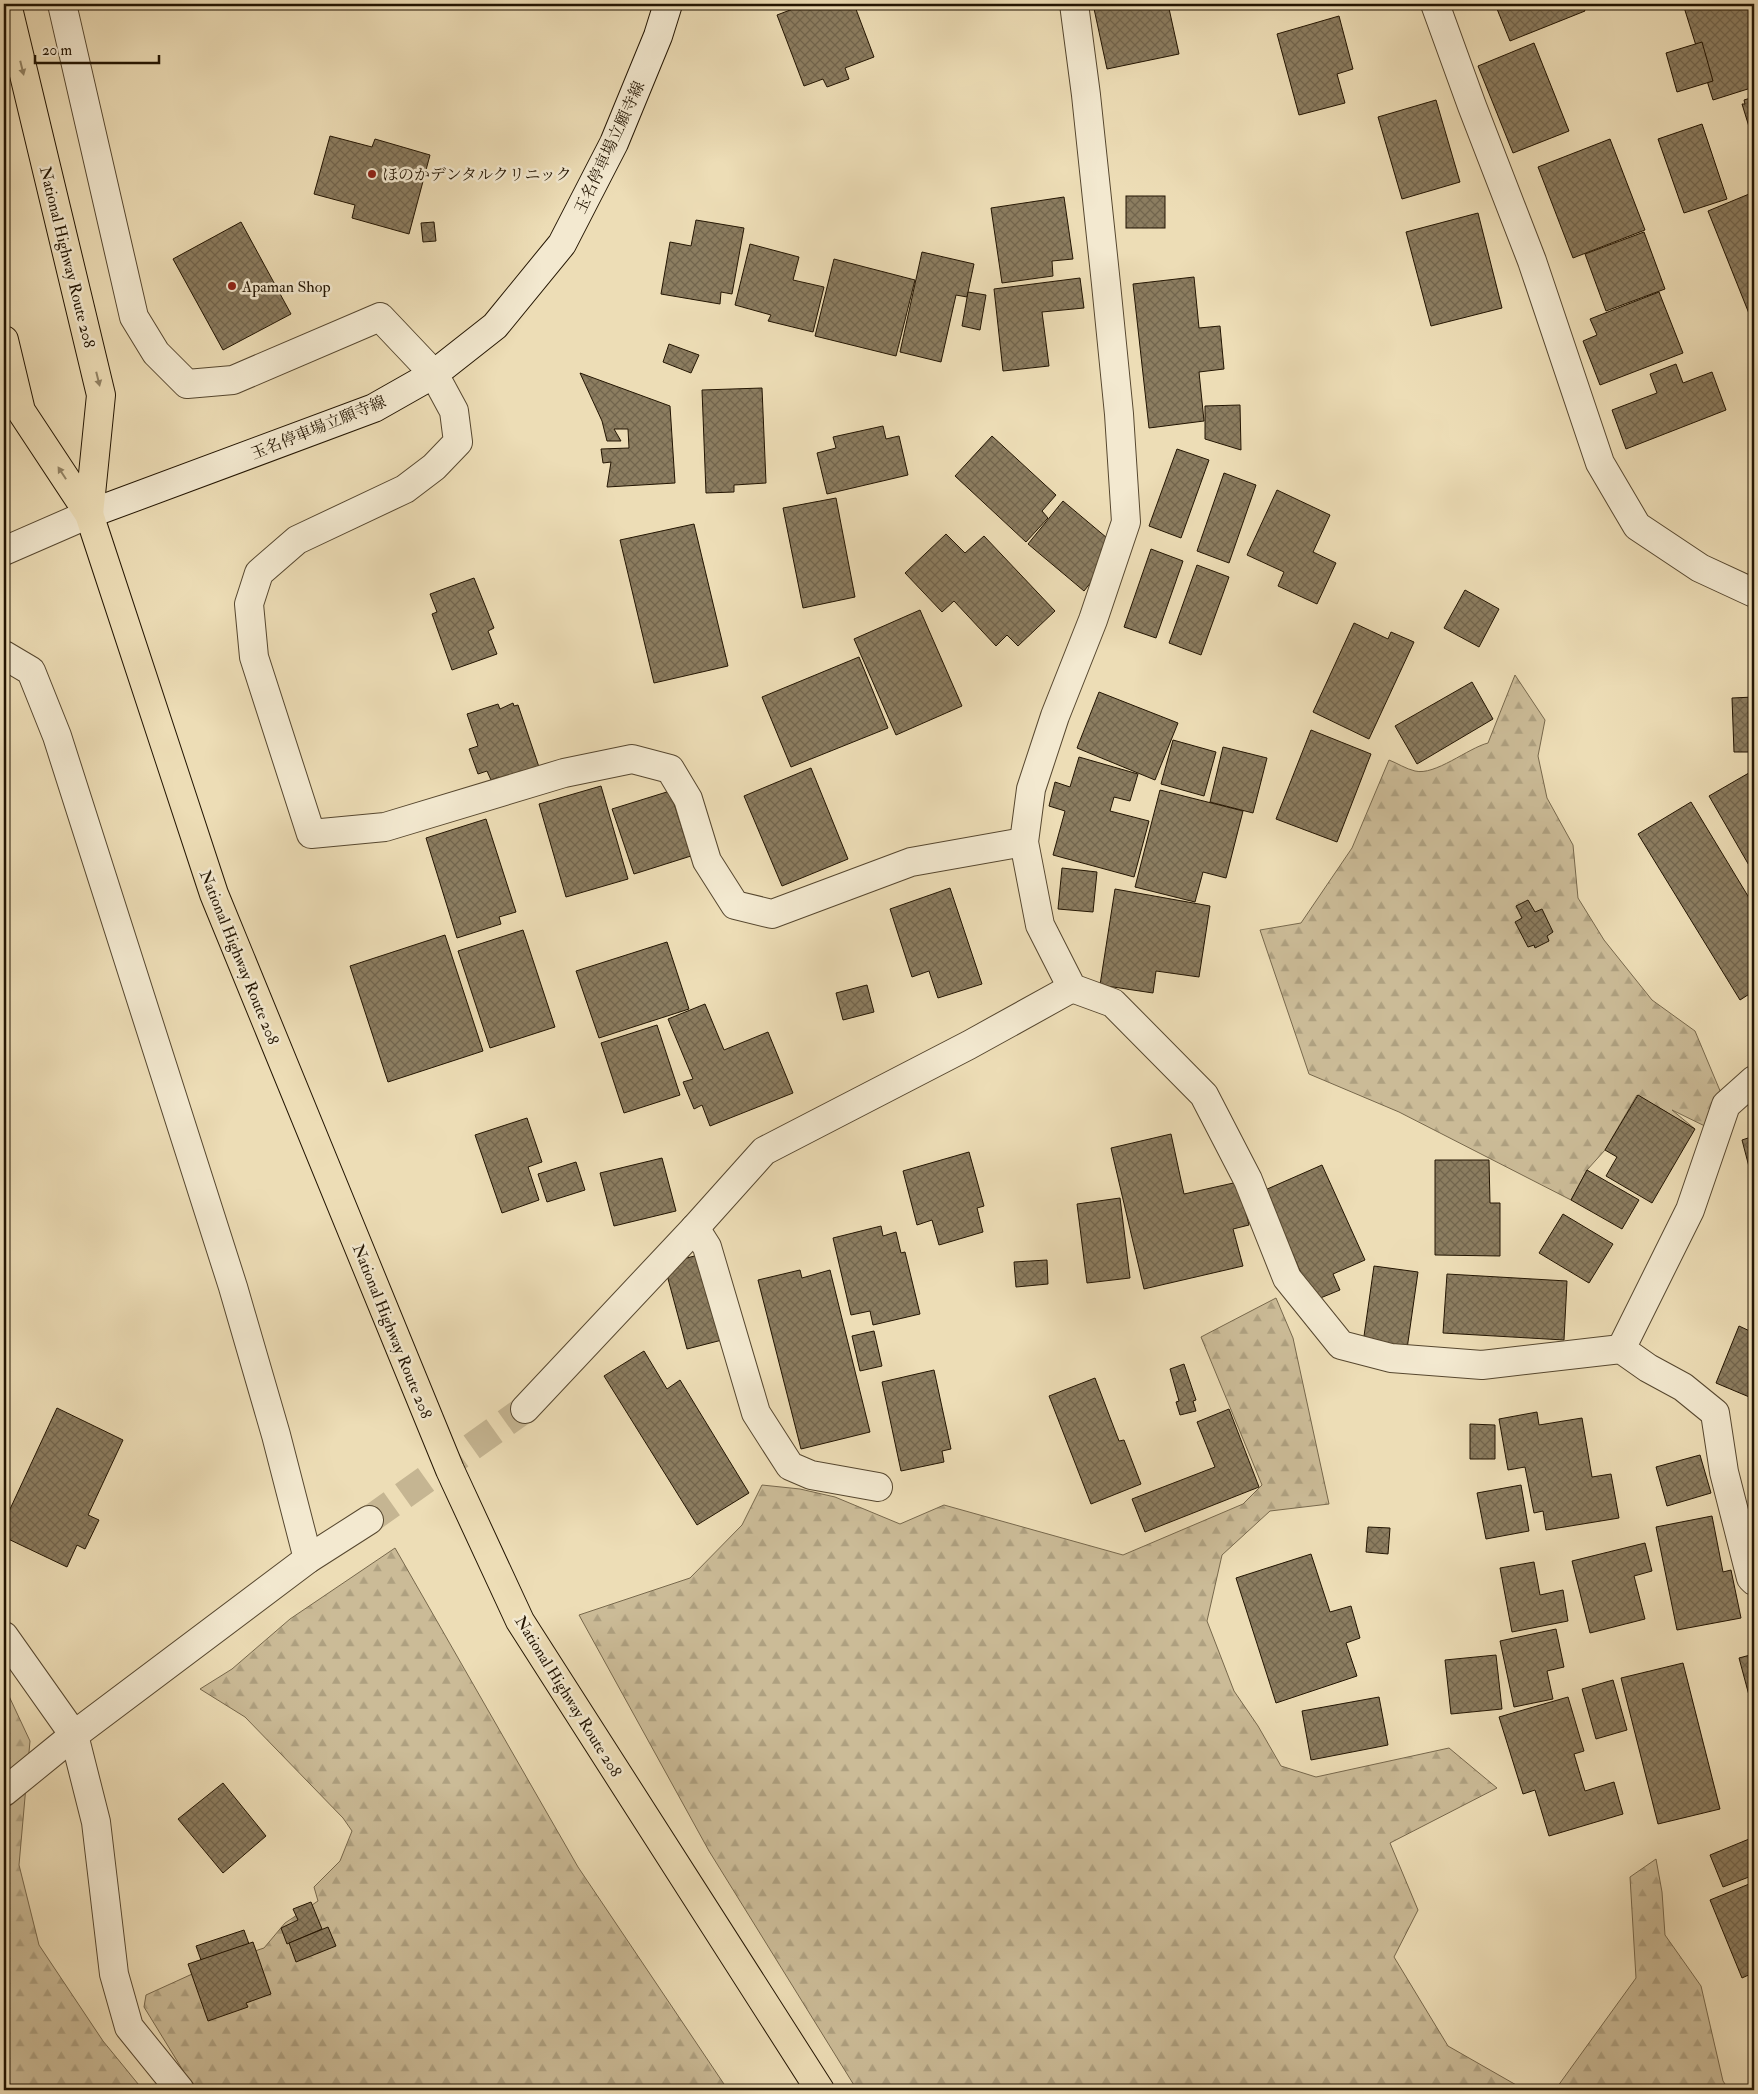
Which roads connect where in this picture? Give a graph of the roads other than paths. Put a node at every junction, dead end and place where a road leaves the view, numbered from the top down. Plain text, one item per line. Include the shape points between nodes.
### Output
1 (6, 4) edge
2 (62, 4) edge
3 (668, 4) edge
4 (1074, 4) edge
5 (1435, 4) edge
6 (4, 340) edge
7 (434, 374) junction
8 (89, 514) junction
9 (4, 551) edge
10 (1754, 593) edge
11 (4, 655) edge
12 (1024, 842) junction
13 (1072, 988) junction
14 (1754, 1080) edge
15 (695, 1228) junction
16 (1621, 1349) junction
17 (524, 1409) tunnel mouth
18 (878, 1487) dead end
19 (369, 1520) tunnel mouth
20 (308, 1559) junction
21 (1754, 1581) edge
22 (4, 1636) edge
23 (74, 1735) junction
24 (4, 1792) edge
25 (180, 2090) edge
26 (820, 2090) edge

1 -> 8 highway, National Highway Route 208 via 101,395
2 - 7 street via 134,317 156,353 187,384 234,380 380,317
3 - 7 street, 玉名停車場立願寺線 via 614,144 562,244 496,326
4 - 12 street via 1106,284 1126,522 1034,780
5 - 10 street via 1532,261 1600,463 1637,526 1700,568
8 -> 6 highway, National Highway Route 208 via 21,411
7 - 8 street, 玉名停車場立願寺線 via 374,408
7 - 12 street via 454,411 458,442 434,467 405,489 297,540 259,573 249,604 254,656 311,834 384,827 564,773 632,759 670,769 688,799 707,860 735,905 772,914 911,862
8 - 9 street, 玉名停車場立願寺線
8 - 26 highway, National Highway Route 208 via 214,894 447,1461 516,1612
11 - 20 street via 31,671 57,736 233,1287
12 - 13 street via 1040,926
13 - 15 street via 764,1151
13 - 16 street via 1112,1003 1204,1095 1248,1180 1287,1278 1341,1345 1391,1358 1482,1365
14 - 16 street via 1726,1105 1690,1210
15 - 17 street
15 - 18 street via 707,1247 756,1413 790,1466 810,1475
16 - 21 street via 1683,1387 1715,1413 1724,1472
19 - 20 street
20 - 23 street
22 - 23 street
23 - 24 street
23 - 25 street via 96,1822 114,1974 129,2027

